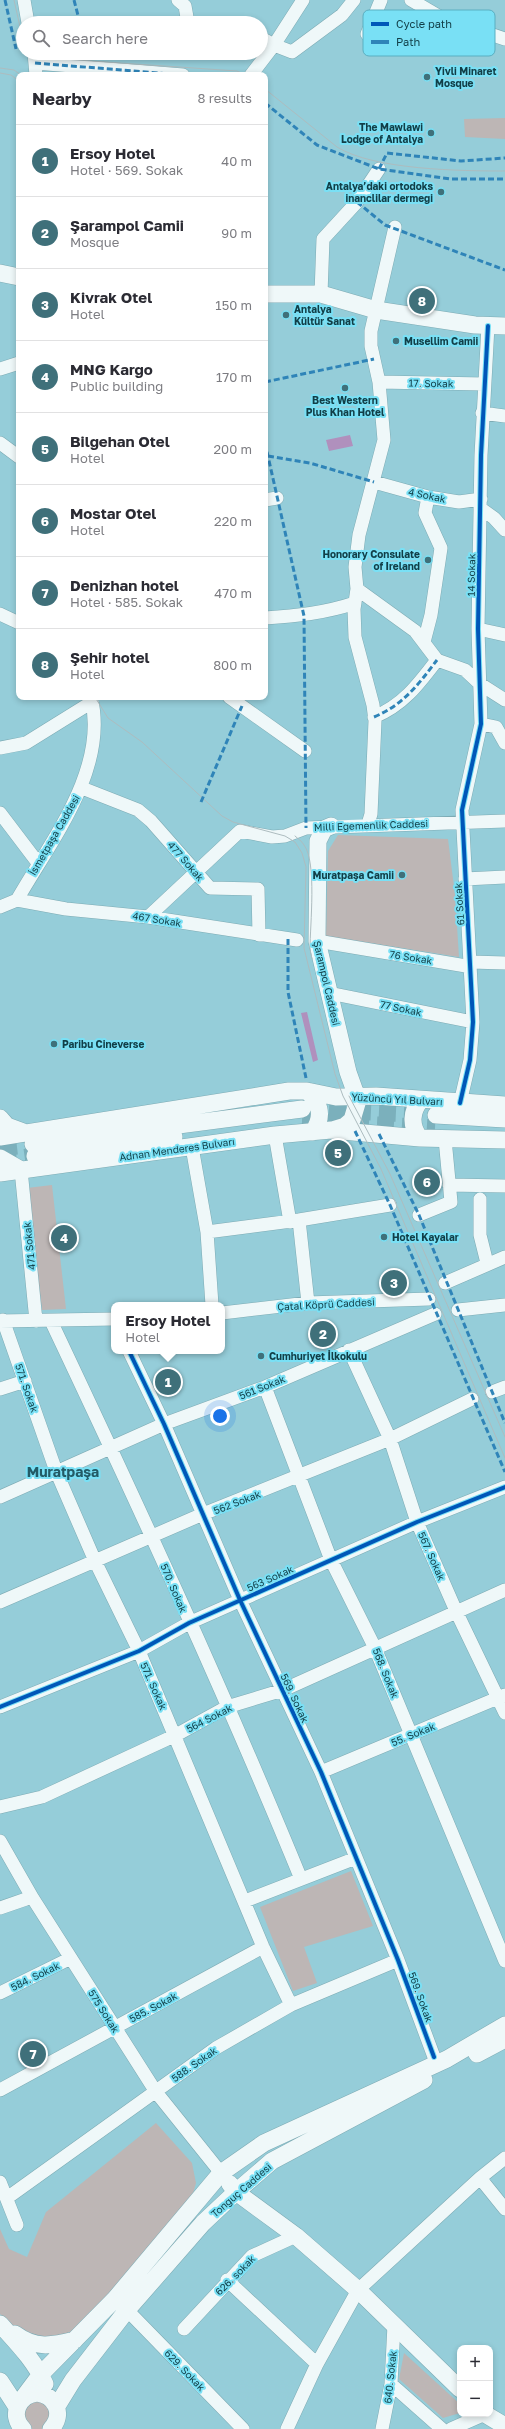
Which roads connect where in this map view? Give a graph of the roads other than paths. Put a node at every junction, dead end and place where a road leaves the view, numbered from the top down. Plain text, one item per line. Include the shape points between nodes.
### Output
1 (24, 0) edge
2 (178, 0) edge
3 (302, 0) edge
4 (354, 0) edge
5 (381, 0) edge
6 (411, 0) edge
7 (377, 10) edge
8 (428, 10) edge
9 (27, 16) edge
10 (187, 16) edge
11 (495, 36) edge
12 (505, 39) edge
13 (268, 42) edge
14 (274, 46) junction
15 (268, 54) edge
16 (263, 60) edge
17 (35, 64) edge
18 (143, 72) edge
19 (253, 72) edge
20 (379, 169) dead end
21 (395, 227) dead end
22 (0, 273) edge
23 (16, 276) edge
24 (268, 294) edge
25 (322, 294) junction
26 (376, 310) junction
27 (497, 326) edge
28 (16, 364) edge
29 (0, 369) edge
30 (379, 382) junction
31 (484, 384) junction
32 (482, 413) junction
33 (505, 416) edge
34 (0, 443) edge
35 (16, 455) edge
36 (374, 482) junction
37 (428, 498) junction
38 (480, 503) junction
39 (505, 530) edge
40 (357, 589) junction
41 (355, 603) junction
42 (0, 614) edge
43 (268, 618) edge
44 (16, 622) edge
45 (478, 629) junction
46 (505, 635) edge
47 (424, 642) junction
48 (437, 660) junction
49 (480, 684) junction
50 (90, 700) edge
51 (92, 700) edge
52 (233, 700) edge
53 (505, 700) edge
54 (374, 717) junction
55 (482, 724) junction
56 (505, 743) edge
57 (0, 748) edge
58 (305, 751) dead end
59 (82, 788) junction
60 (0, 813) edge
61 (505, 821) edge
62 (463, 823) junction
63 (368, 824) junction
64 (331, 826) junction
65 (38, 862) junction
66 (196, 872) junction
67 (505, 878) edge
68 (465, 879) junction
69 (17, 900) junction
70 (0, 907) edge
71 (148, 917) junction
72 (259, 935) junction
73 (297, 940) dead end
74 (317, 941) junction
75 (471, 962) junction
76 (505, 963) edge
77 (328, 993) junction
78 (473, 1022) junction
79 (348, 1072) junction
80 (307, 1091) junction
81 (336, 1096) joint
82 (358, 1096) junction
83 (376, 1096) junction
84 (421, 1100) junction
85 (460, 1103) junction
86 (505, 1105) edge
87 (0, 1118) edge
88 (505, 1119) edge
89 (306, 1121) junction
90 (439, 1127) junction
91 (331, 1130) junction
92 (505, 1130) edge
93 (355, 1132) joint
94 (275, 1135) junction
95 (0, 1137) edge
96 (420, 1138) junction
97 (505, 1140) edge
98 (32, 1144) junction
99 (192, 1147) junction
100 (0, 1158) edge
101 (21, 1170) junction
102 (0, 1173) edge
103 (449, 1185) junction
104 (505, 1186) edge
105 (480, 1199) dead end
106 (390, 1205) dead end
107 (419, 1215) dead end
108 (294, 1221) junction
109 (207, 1232) junction
110 (505, 1257) edge
111 (487, 1263) junction
112 (445, 1283) dead end
113 (429, 1299) dead end
114 (212, 1302) edge
115 (308, 1303) junction
116 (505, 1305) edge
117 (458, 1310) dead end
118 (225, 1313) edge
119 (435, 1314) dead end
120 (111, 1319) edge
121 (2, 1320) edge
122 (36, 1321) junction
123 (51, 1321) junction
124 (349, 1350) junction
125 (130, 1354) edge
126 (25, 1381) junction
127 (265, 1387) junction
128 (505, 1387) edge
129 (0, 1389) edge
130 (492, 1392) dead end
131 (472, 1399) dead end
132 (164, 1424) junction
133 (390, 1439) junction
134 (111, 1447) junction
135 (56, 1471) junction
136 (300, 1477) junction
137 (505, 1487) edge
138 (0, 1497) edge
139 (203, 1514) junction
140 (417, 1522) junction
141 (152, 1536) junction
142 (331, 1560) junction
143 (95, 1561) junction
144 (505, 1590) edge
145 (240, 1600) junction
146 (0, 1602) edge
147 (456, 1611) junction
148 (189, 1623) junction
149 (375, 1648) junction
150 (139, 1651) junction
151 (283, 1690) junction
152 (502, 1697) edge
153 (0, 1707) edge
154 (227, 1707) junction
155 (505, 1713) edge
156 (176, 1735) junction
157 (411, 1736) junction
158 (321, 1772) junction
159 (0, 1807) edge
160 (0, 1841) edge
161 (356, 1858) junction
162 (301, 1879) junction
163 (32, 1897) junction
164 (245, 1901) junction
165 (0, 1908) edge
166 (263, 1947) junction
167 (71, 1958) junction
168 (398, 1960) junction
169 (505, 1961) edge
170 (0, 1993) edge
171 (291, 2005) junction
172 (505, 2015) edge
173 (505, 2025) edge
174 (114, 2028) junction
175 (505, 2032) edge
176 (505, 2039) edge
177 (441, 2058) junction
178 (414, 2086) junction
179 (0, 2090) edge
180 (156, 2092) junction
181 (505, 2158) edge
182 (221, 2172) junction
183 (480, 2178) junction
184 (0, 2182) edge
185 (236, 2192) junction
186 (7, 2198) junction
187 (505, 2209) edge
188 (17, 2225) dead end
189 (296, 2236) junction
190 (227, 2280) junction
191 (358, 2290) junction
192 (127, 2310) junction
193 (0, 2324) edge
194 (394, 2325) junction
195 (184, 2329) dead end
196 (75, 2340) junction
197 (317, 2364) junction
198 (41, 2374) junction
199 (0, 2380) edge
200 (391, 2384) junction
201 (457, 2386) edge
202 (54, 2402) junction
203 (17, 2419) edge
204 (497, 2422) edge
205 (53, 2428) edge
206 (243, 2429) edge
207 (287, 2429) edge
208 (382, 2429) edge
209 (442, 2429) edge
210 (451, 2429) edge

1 - 9 street
2 - 10 street via 186,6
3 - 14 street
4 - 14 street via 342,15 292,52
5 - 7 street
6 - 8 street
11 - 12 street
13 - 14 street
14 - 15 street
16 - 19 street
17 - 18 street
20 - 25 street via 357,202 323,238
21 - 26 street
22 - 23 main road
24 - 25 main road
25 - 26 main road
26 - 27 main road
26 - 30 street via 371,346
27 - 31 street, 14 Sokak
28 - 29 street
30 - 31 street, 17. Sokak
30 - 36 street via 384,440
31 - 32 street, 14 Sokak
32 - 33 street
32 - 38 street, 14 Sokak
34 - 35 street
36 - 37 street, 4 Sokak
36 - 40 street via 359,535 355,567
37 - 38 street, 4 Sokak
37 - 47 street via 425,513 441,548 431,615
38 - 39 street
38 - 45 street, 14 Sokak
40 - 41 street
40 - 47 street via 415,631
41 - 43 street via 332,611 303,616
41 - 54 street via 355,637
42 - 44 street
45 - 46 street
45 - 49 street, 14 Sokak
47 - 48 street
48 - 49 street via 465,670
48 - 54 street via 393,709
49 - 53 street
49 - 55 street, 14 Sokak
50 - 57 street via 26,743
51 - 59 street, İsmetpaşa Caddesi via 93,736
52 - 58 street
54 - 63 street
55 - 56 street via 496,727
55 - 62 street, 14 Sokak via 462,810
59 - 65 street, İsmetpaşa Caddesi via 57,834
59 - 66 street, 477 Sokak via 138,810
60 - 65 street
61 - 62 street, Milli Egemenlik Caddesi
62 - 63 street, Milli Egemenlik Caddesi
62 - 68 street, 61 Sokak
63 - 64 street, Milli Egemenlik Caddesi
64 - 66 street, Milli Egemenlik Caddesi via 306,828 285,836 240,831
64 - 74 main road, Şarampol Caddesi via 324,829 318,841
65 - 69 street, İsmetpaşa Caddesi
66 - 71 street
66 - 72 street, 477 Sokak via 210,888 258,889
67 - 68 street
68 - 75 street, 61 Sokak
69 - 70 street
69 - 71 street, 467 Sokak via 66,909
71 - 72 street, 467 Sokak
72 - 73 street, 467 Sokak
74 - 75 street, 76 Sokak via 466,966
74 - 77 main road, Şarampol Caddesi
75 - 76 street, 76 Sokak
75 - 78 street, 61 Sokak
77 - 78 street, 77 Sokak
77 - 79 main road, Şarampol Caddesi
78 - 85 street, 61 Sokak via 470,1060
79 - 82 main road, Şarampol Caddesi
79 - 83 main road via 362,1088
80 - 81 main road, Adnan Menderes Bulvarı
80 - 89 main road via 315,1099 320,1119
80 - 98 main road, Adnan Menderes Bulvarı via 289,1091 138,1113
81 - 82 main road, Yüzüncü Yıl Bulvarı
82 - 83 main road, Yüzüncü Yıl Bulvarı
82 - 91 main road via 357,1109 352,1120 345,1126
83 - 84 main road, Yüzüncü Yıl Bulvarı
84 - 85 main road, Yüzüncü Yıl Bulvarı
84 - 96 main road via 413,1118
85 - 86 main road, Yüzüncü Yıl Bulvarı
87 - 98 main road
88 - 90 main road, Yüzüncü Yıl Bulvarı
89 - 91 main road, Adnan Menderes Bulvarı
89 - 94 main road, Adnan Menderes Bulvarı
89 - 98 main road, Adnan Menderes Bulvarı
90 - 92 main road, Yüzüncü Yıl Bulvarı
90 - 96 main road, Yüzüncü Yıl Bulvarı
90 - 97 main road, Yüzüncü Yıl Bulvarı
90 - 103 street
91 - 93 main road, Adnan Menderes Bulvarı
93 - 96 main road, Yüzüncü Yıl Bulvarı
94 - 99 main road, Adnan Menderes Bulvarı
94 - 108 street
95 - 98 main road, Adnan Menderes Bulvarı
99 - 101 main road, Adnan Menderes Bulvarı
99 - 109 street
100 - 101 main road
101 - 102 main road, Adnan Menderes Bulvarı
101 - 122 street, 471 Sokak
103 - 104 street
103 - 107 street via 451,1202
105 - 111 street via 480,1235
106 - 108 street
108 - 109 street
108 - 115 street
109 - 114 street
110 - 111 street
111 - 112 street
113 - 115 street, Çatal Köprü Caddesi
115 - 118 street, Çatal Köprü Caddesi
116 - 117 street
119 - 124 street, 561 Sokak
120 - 123 street
121 - 122 street
121 - 126 street, 571. Sokak
122 - 123 street
123 - 134 street, 570. Sokak
124 - 127 street, 561 Sokak
124 - 133 street, 567. Sokak
125 - 132 street, 569. Sokak
126 - 129 street
126 - 135 street, 571. Sokak
127 - 132 street, 561 Sokak
127 - 136 street, 568. Sokak
128 - 130 street
131 - 133 street, 562 Sokak
132 - 134 street, 561 Sokak
132 - 139 street, 569. Sokak
133 - 136 street, 562 Sokak
133 - 140 street, 567. Sokak
134 - 135 street, 561 Sokak
134 - 141 street, 570. Sokak
135 - 138 street, 561 Sokak
135 - 143 street, 571. Sokak
136 - 139 street, 562 Sokak
136 - 142 street, 568. Sokak
137 - 140 street, 563 Sokak
139 - 141 street, 562 Sokak
139 - 145 street, 569. Sokak
140 - 142 street, 563 Sokak
140 - 147 street, 567. Sokak
141 - 143 street, 562 Sokak
141 - 148 street, 570. Sokak
142 - 145 street, 563 Sokak
142 - 149 street, 568. Sokak
143 - 146 street, 562 Sokak
143 - 150 street, 571. Sokak
144 - 147 street, 564 Sokak
145 - 148 street, 563 Sokak
145 - 151 street, 569. Sokak
147 - 149 street, 564 Sokak
147 - 152 street, 567. Sokak
148 - 150 street, 563 Sokak
148 - 154 street, 570. Sokak
149 - 151 street, 564 Sokak
149 - 157 street, 568. Sokak
150 - 153 street, 563 Sokak
150 - 156 street, 571. Sokak
151 - 154 street, 564 Sokak
151 - 158 street, 569. Sokak
152 - 155 street, 567. Sokak
152 - 157 street, 55. Sokak
154 - 156 street, 564 Sokak
154 - 162 street, 570. Sokak
156 - 159 street, 564 Sokak via 42,1797
156 - 164 street, 571. Sokak
157 - 158 street, 55. Sokak
157 - 169 street, 568. Sokak
158 - 161 street, 569. Sokak
160 - 163 street, 575 Sokak
161 - 162 street
161 - 168 street, 569. Sokak
162 - 164 street
163 - 165 street
163 - 167 street, 575 Sokak
164 - 166 street, 571. Sokak
166 - 171 street, 571. Sokak
166 - 174 street, 585. Sokak
167 - 170 street, 584. Sokak
167 - 174 street, 575 Sokak
168 - 171 street, 588. Sokak
168 - 177 street, 569. Sokak
171 - 180 street, 588. Sokak via 216,2048
172 - 177 main road
173 - 177 main road
174 - 179 street, 585. Sokak
174 - 180 street, 575 Sokak
175 - 178 main road, Tonguç Caddesi
176 - 178 main road
177 - 182 main road via 264,2143
178 - 185 main road, Tonguç Caddesi via 272,2161
180 - 182 street, 575 Sokak
180 - 186 street, 588. Sokak
181 - 183 street
182 - 185 main road
182 - 196 main road via 115,2299
183 - 187 street
183 - 191 street
184 - 186 street
185 - 189 main road
185 - 192 main road, Tonguç Caddesi via 203,2223
186 - 188 street
189 - 190 street, 626. sokak via 252,2256
189 - 191 main road
190 - 195 street, 626. sokak
190 - 197 street
191 - 194 main road
191 - 197 street
192 - 202 main road, Tonguç Caddesi
192 - 206 street, 629. Sokak
193 - 196 main road via 21,2339 35,2345 51,2347
193 - 198 main road via 24,2350
194 - 200 street, 640. Sokak
194 - 201 main road
196 - 198 main road
197 - 207 street
198 - 202 main road
198 - 203 main road
199 - 203 main road
200 - 208 street, 640. Sokak
200 - 209 street
202 - 203 main road via 36,2393
202 - 205 main road via 58,2416
204 - 210 street

